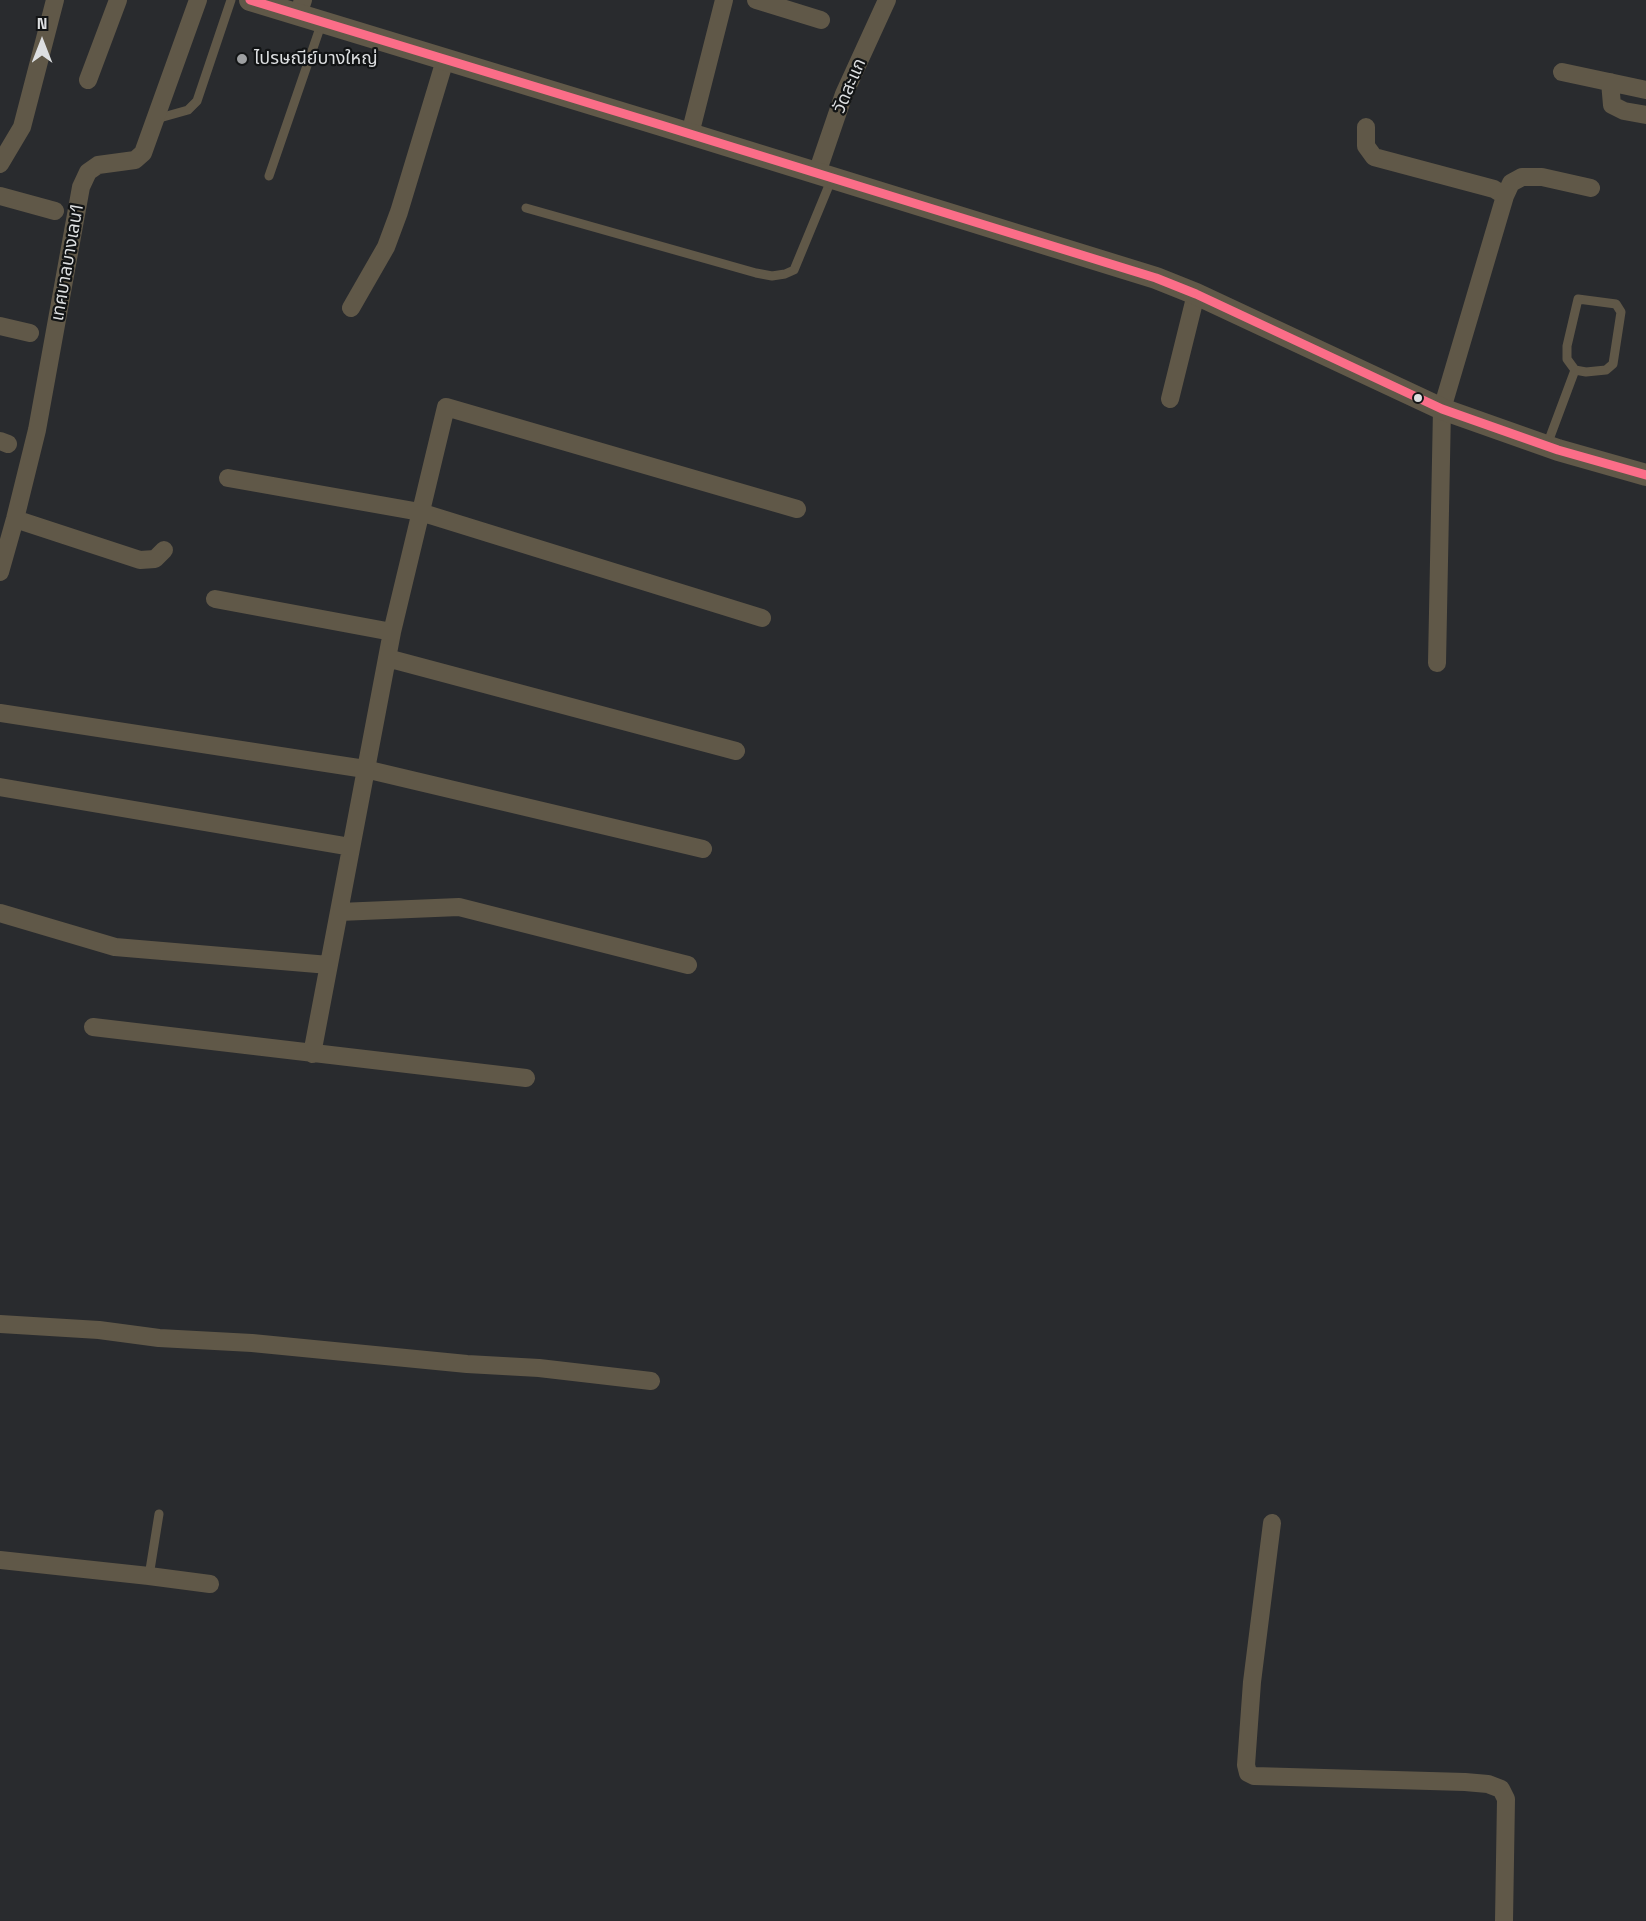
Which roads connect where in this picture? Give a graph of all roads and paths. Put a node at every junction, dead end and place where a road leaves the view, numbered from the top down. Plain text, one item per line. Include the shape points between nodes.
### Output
1 (55, 0) edge
2 (118, 0) edge
3 (198, 0) edge
4 (231, 0) edge
5 (250, 0) edge
6 (724, 0) edge
7 (756, 0) edge
8 (887, 0) edge
9 (300, 7) edge
10 (821, 20) dead end
11 (322, 22) junction
12 (445, 60) junction
13 (1562, 72) dead end
14 (88, 80) dead end
15 (1610, 82) junction
16 (1646, 90) edge
17 (1646, 115) edge
18 (156, 119) junction
19 (1366, 127) dead end
20 (690, 134) junction
21 (0, 164) edge
22 (825, 175) junction
23 (269, 176) dead end
24 (1591, 188) dead end
25 (0, 196) edge
26 (1505, 196) junction
27 (526, 208) dead end
28 (55, 211) dead end
29 (1196, 294) junction
30 (351, 308) dead end
31 (0, 326) edge
32 (30, 333) dead end
33 (1575, 370) junction
34 (1170, 399) dead end
35 (1442, 409) junction
36 (1546, 446) junction
37 (1646, 475) edge
38 (228, 478) dead end
39 (797, 509) dead end
40 (420, 512) junction
41 (15, 519) junction
42 (164, 550) dead end
43 (0, 572) edge
44 (215, 599) dead end
45 (762, 618) dead end
46 (392, 632) junction
47 (387, 658) junction
48 (1437, 663) dead end
49 (0, 712) edge
50 (736, 751) dead end
51 (365, 770) junction
52 (0, 788) edge
53 (351, 846) junction
54 (703, 849) dead end
55 (339, 912) junction
56 (0, 913) edge
57 (328, 965) junction
58 (688, 965) dead end
59 (93, 1027) dead end
60 (312, 1054) junction
61 (526, 1078) dead end
62 (0, 1324) edge
63 (651, 1381) dead end
64 (159, 1514) dead end
65 (1272, 1522) dead end
66 (0, 1560) edge
67 (149, 1576) junction
68 (210, 1584) dead end
69 (1504, 1921) edge

1 - 21 street via 22,127
2 - 14 street
3 - 18 street, เทศบาลบางเลน1
4 - 18 lane via 197,101 188,110
5 - 9 street
6 - 20 street
7 - 10 street
8 - 22 street, วัดสะแก via 844,94
9 - 11 street
11 - 12 street
11 - 23 lane
12 - 20 street
12 - 30 street via 393,229
13 - 15 street
15 - 16 street
15 - 17 street via 1612,105
18 - 41 street, เทศบาลบางเลน1 via 143,153 135,160 98,165 88,172 81,187 37,430
19 - 26 street via 1366,146 1374,156 1494,189
20 - 22 street
22 - 27 lane via 794,270 772,276
22 - 29 street
24 - 26 street via 1542,177 1522,177 1511,183
25 - 28 street
26 - 35 street
29 - 34 street
29 - 35 street
31 - 32 street
33 - 33 lane via 1567,359 1567,346 1578,299 1616,304 1621,312 1610,369
33 - 36 lane
35 - 36 street
35 - 48 street
36 - 37 street
38 - 40 street
39 - 40 street via 446,407
40 - 45 street
40 - 46 street
41 - 42 street via 140,560 155,559
41 - 43 street, เทศบาลบางเลน1
44 - 46 street
46 - 47 street
47 - 50 street
47 - 51 street
49 - 51 street
51 - 53 street
51 - 54 street
52 - 53 street
53 - 55 street
55 - 57 street
55 - 58 street via 459,907
56 - 57 street via 115,947
57 - 60 street
59 - 60 street
60 - 61 street
62 - 63 street via 539,1368
64 - 67 lane
65 - 69 street via 1252,1682 1248,1773 1465,1782 1501,1789 1506,1799
66 - 67 street
67 - 68 street

